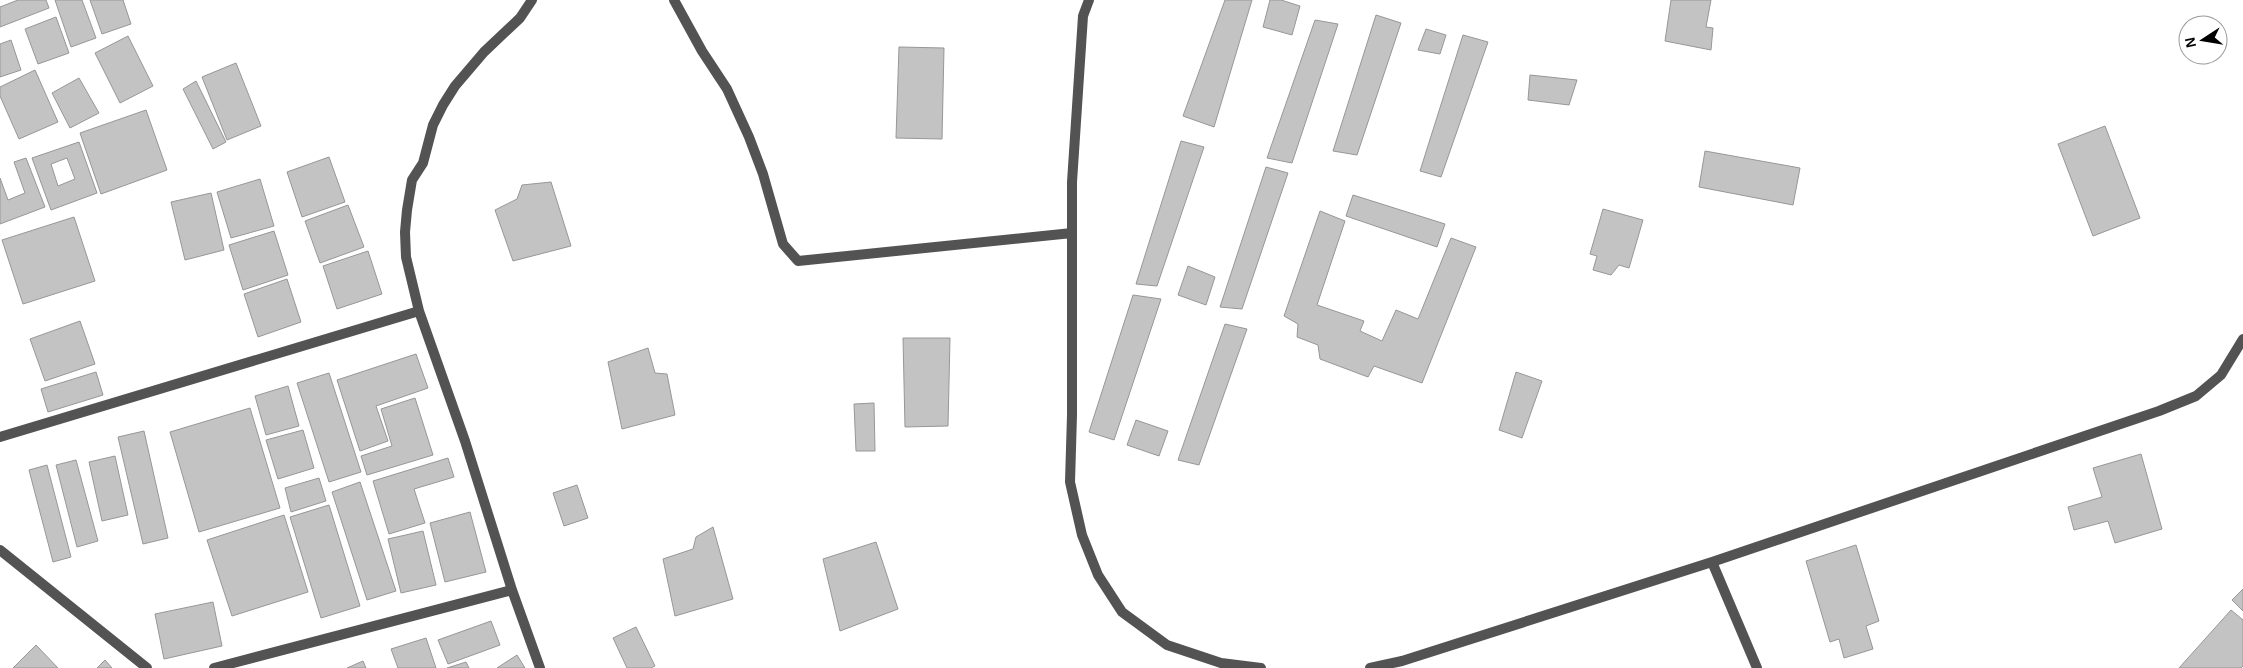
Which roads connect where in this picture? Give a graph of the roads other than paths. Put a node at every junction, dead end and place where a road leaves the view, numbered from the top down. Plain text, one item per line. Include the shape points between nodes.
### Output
1 (532, 0) edge
2 (674, 0) edge
3 (1089, 0) edge
4 (1072, 234) junction
5 (419, 311) junction
6 (2243, 339) edge
7 (0, 437) edge
8 (0, 550) edge
9 (1712, 562) junction
10 (512, 590) junction
11 (147, 668) edge
12 (214, 668) edge
13 (540, 668) edge
14 (1261, 668) edge
15 (1370, 668) edge
16 (1757, 668) edge

1 - 5 street via 520,18 484,52 455,86 433,126 423,163 412,180 407,210 406,257
2 - 4 street via 727,89 763,174 783,244 798,261
3 - 4 street via 1083,16 1072,182
4 - 14 street via 1070,482 1082,535 1098,575 1122,612 1167,645 1221,663
5 - 7 street
5 - 10 street via 466,441
6 - 9 street via 2221,376 2196,396
8 - 11 street
9 - 15 street via 1402,661
9 - 16 street
10 - 12 street
10 - 13 street

